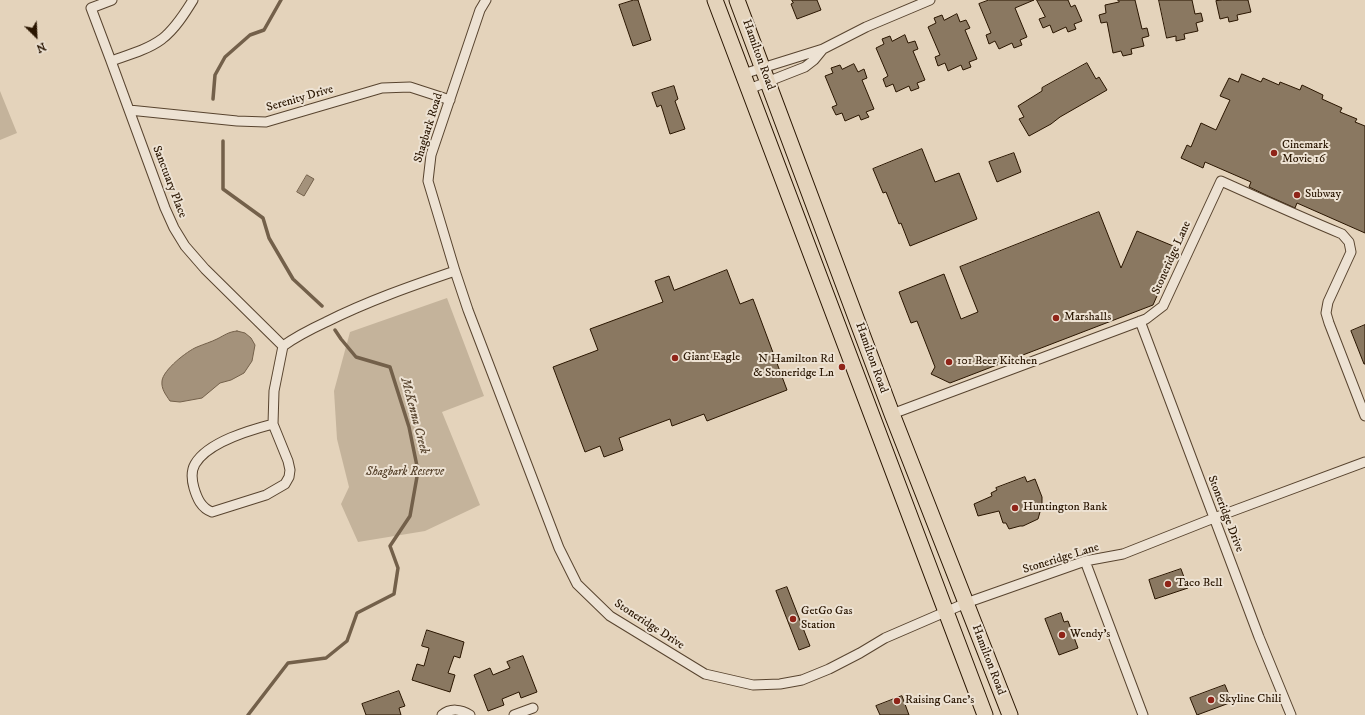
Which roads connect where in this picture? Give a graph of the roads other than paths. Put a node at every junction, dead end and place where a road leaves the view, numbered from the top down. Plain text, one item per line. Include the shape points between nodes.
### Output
1 (112, 0) edge
2 (193, 0) edge
3 (486, 0) edge
4 (715, 0) edge
5 (737, 0) edge
6 (930, 0) edge
7 (823, 50) junction
8 (111, 61) junction
9 (762, 68) junction
10 (743, 74) junction
11 (768, 82) junction
12 (749, 89) junction
13 (450, 100) junction
14 (129, 110) junction
15 (455, 271) junction
16 (468, 310) joint
17 (1140, 321) junction
18 (283, 346) junction
19 (892, 414) junction
20 (1365, 416) edge
21 (274, 424) junction
22 (1365, 462) edge
23 (1214, 518) junction
24 (1085, 561) junction
25 (966, 603) junction
26 (945, 611) junction
27 (533, 708) dead end
28 (442, 715) edge
29 (470, 715) edge
30 (514, 715) edge
31 (985, 715) edge
32 (1010, 715) edge
33 (1143, 715) edge
34 (1291, 715) edge

1 - 8 street, Sanctuary Place via 91,8
2 - 8 street via 164,38 150,47
3 - 13 street, Shagbark Road via 480,10
4 - 10 main road, Hamilton Road
5 - 9 main road, Hamilton Road
6 - 7 street via 866,27
7 - 9 street
7 - 11 street via 806,67
8 - 14 street, Sanctuary Place
9 - 10 street
9 - 11 main road, Hamilton Road
10 - 12 main road, Hamilton Road
11 - 12 street
11 - 19 main road, Hamilton Road
12 - 26 main road, Hamilton Road
13 - 14 street, Serenity Drive via 410,87 382,88 266,122
13 - 15 street, Shagbark Road via 431,156 428,181
14 - 18 street, Sanctuary Place via 164,208 185,246
15 - 16 street, Shagbark Road
15 - 18 street via 399,289 343,313
16 - 26 street, Stoneridge Drive via 559,548 577,584 610,616 705,674 754,685 802,680
17 - 19 street, Stoneridge Lane
17 - 20 street, Stoneridge Lane via 1164,306 1221,181 1342,234 1349,242 1351,252 1328,302 1326,313
17 - 23 street, Stoneridge Drive
18 - 21 street via 274,391
19 - 25 main road, Hamilton Road
21 - 21 street via 290,470 285,484 266,495 212,512 202,506 193,483 194,464 219,443
22 - 23 street, Stoneridge Lane
23 - 24 street, Stoneridge Lane via 1123,554
23 - 34 street, Stoneridge Drive
24 - 25 street, Stoneridge Lane
24 - 33 street
25 - 26 street, Stoneridge Lane
25 - 32 main road, Hamilton Road
26 - 31 main road, Hamilton Road
27 - 30 street
28 - 29 street via 450,710 456,710

